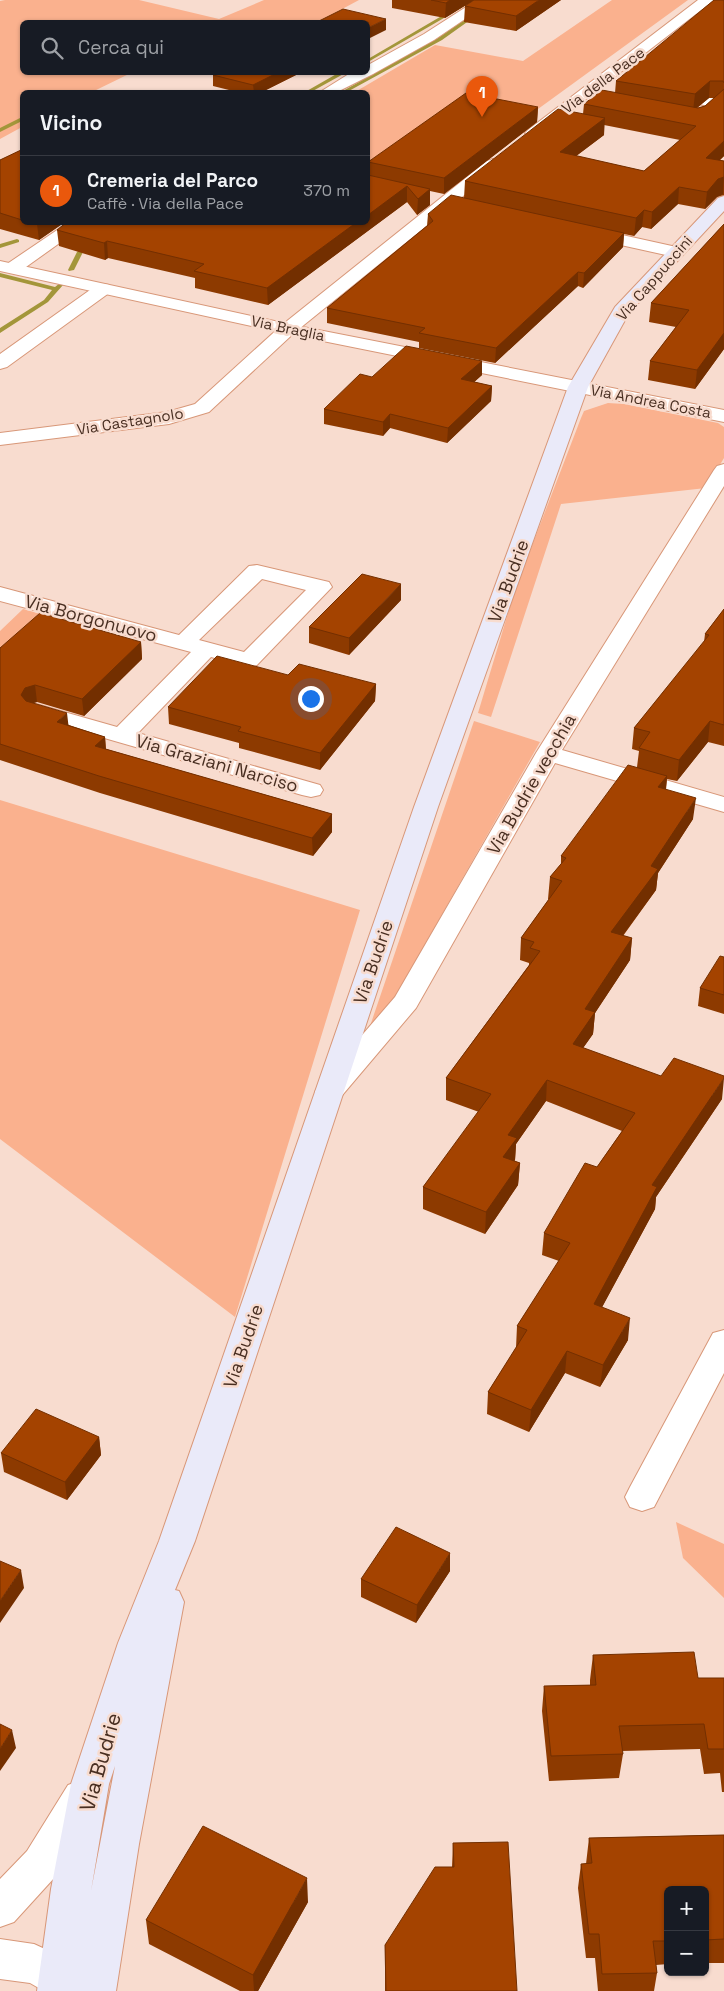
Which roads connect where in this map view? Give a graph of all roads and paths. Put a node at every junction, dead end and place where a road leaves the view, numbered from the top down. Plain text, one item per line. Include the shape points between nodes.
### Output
1 (486, 0) edge
2 (707, 0) edge
3 (370, 69) edge
4 (358, 75) edge
5 (601, 82) junction
6 (620, 86) edge
7 (331, 90) edge
8 (658, 92) edge
9 (581, 97) junction
10 (598, 100) edge
11 (719, 103) edge
12 (703, 113) edge
13 (524, 141) edge
14 (508, 153) edge
15 (425, 197) edge
16 (724, 201) edge
17 (445, 202) junction
18 (468, 207) edge
19 (76, 225) edge
20 (572, 229) edge
21 (675, 252) junction
22 (7, 267) edge
23 (103, 289) junction
24 (288, 329) junction
25 (0, 363) edge
26 (578, 387) junction
27 (724, 416) edge
28 (0, 439) edge
29 (724, 470) edge
30 (0, 594) edge
31 (183, 643) junction
32 (206, 649) junction
33 (36, 711) edge
34 (123, 735) junction
35 (548, 753) junction
36 (311, 790) dead end
37 (724, 805) edge
38 (329, 1092) junction
39 (724, 1342) edge
40 (642, 1498) dead end
41 (177, 1541) junction
42 (90, 1784) junction
43 (112, 1880) junction
44 (0, 1908) edge
45 (0, 1959) edge
46 (56, 1987) edge
47 (95, 1991) edge

1 - 3 street via 429,38
2 - 5 street, Via della Pace
4 - 7 street
5 - 6 street
5 - 9 street, Via della Pace
8 - 11 street
9 - 10 street
9 - 13 street, Via della Pace
11 - 12 street
14 - 17 street
15 - 17 street
16 - 21 main road, Via Cappuccini
17 - 18 street
17 - 24 street
19 - 22 street
20 - 21 street
21 - 26 main road, Via Cappuccini via 621,311
22 - 23 street, Via Braglia
23 - 24 street, Via Braglia
23 - 25 street
24 - 26 street, Via Braglia
24 - 28 street, Via Castagnolo via 202,408 169,418
26 - 27 street, Via Andrea Costa
26 - 38 main road, Via Budrie via 426,807
29 - 35 street, Via Budrie vecchia
30 - 31 street, Via Borgonuovo
31 - 32 street
31 - 32 street via 257,571 321,587 249,660
32 - 34 street, Via Graziani Narciso
33 - 34 street, Via Graziani Narciso
34 - 36 street, Via Graziani Narciso
35 - 37 street
35 - 38 street, Via Budrie vecchia via 406,1002
38 - 41 main road, Via Budrie
39 - 40 street
41 - 42 main road, Via Budrie via 136,1643
41 - 43 main road, Via Budrie
42 - 44 street via 41,1864
42 - 46 main road, Via Budrie
43 - 46 street via 83,1945
43 - 47 main road, Via Budrie
45 - 46 street via 34,1964

